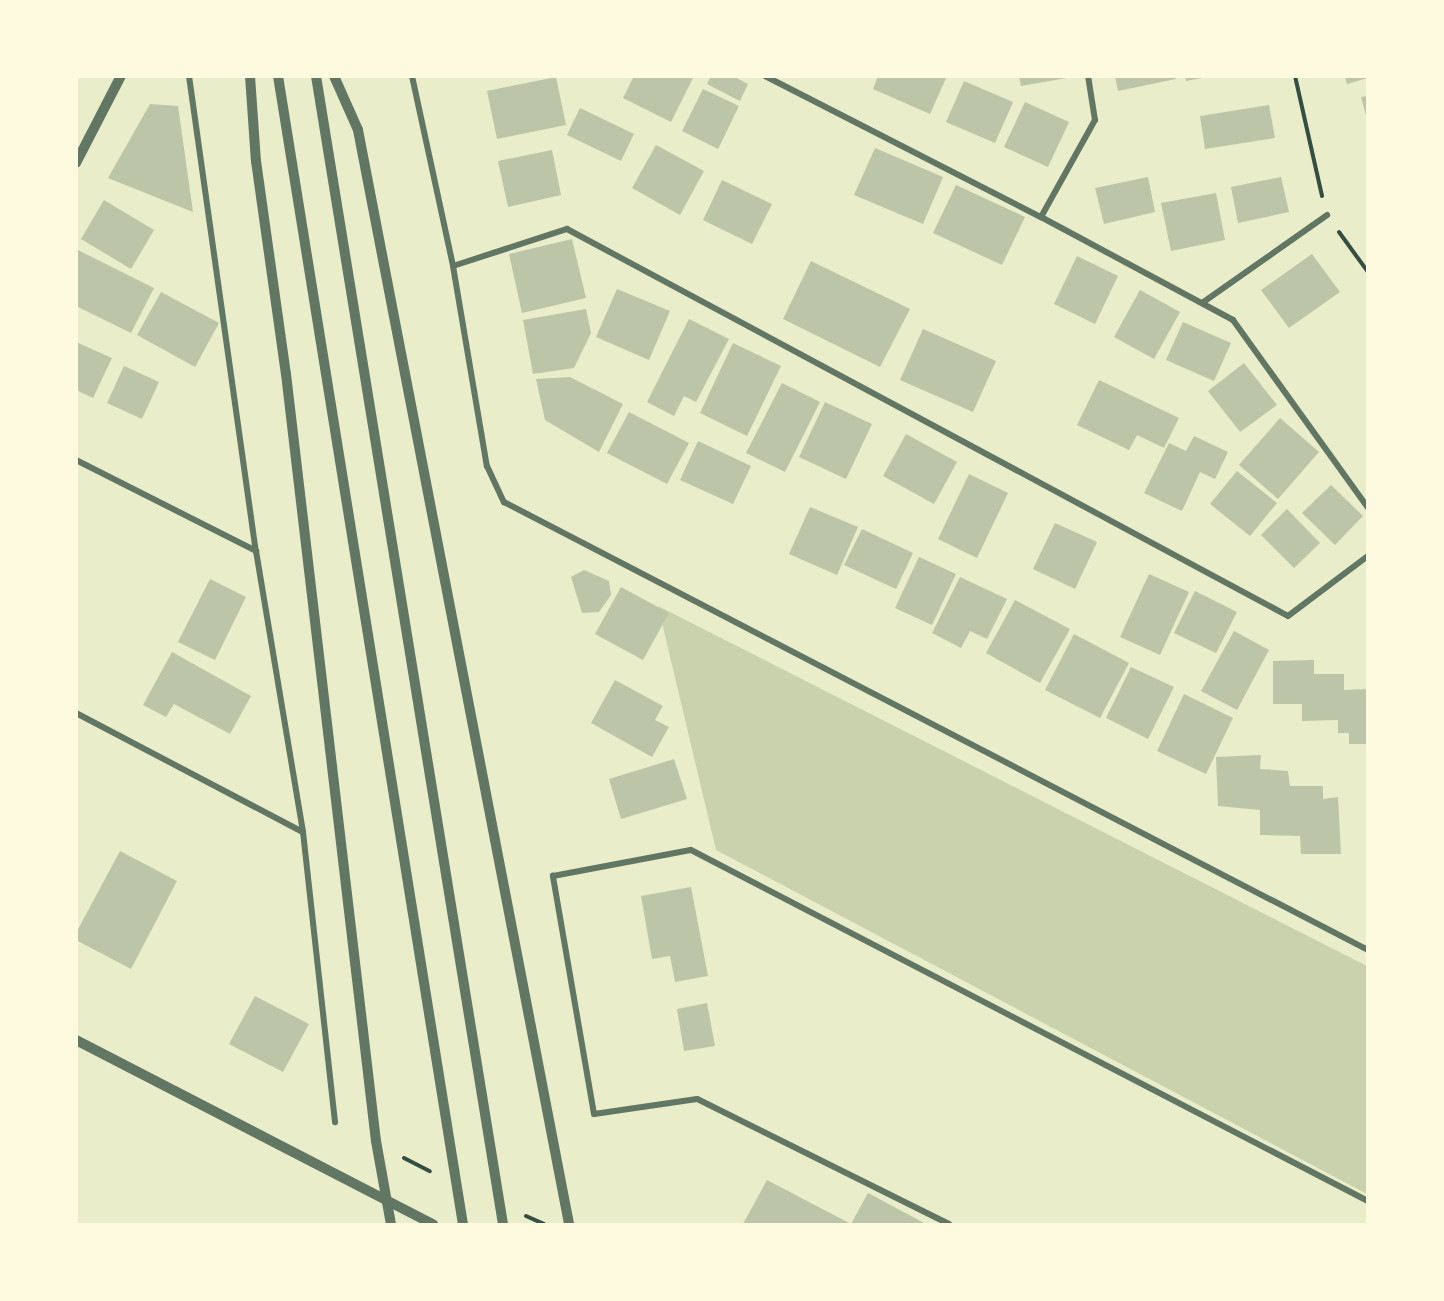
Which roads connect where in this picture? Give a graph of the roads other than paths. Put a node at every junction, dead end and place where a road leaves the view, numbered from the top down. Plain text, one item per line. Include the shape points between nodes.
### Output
1 (121, 76) edge
2 (189, 76) edge
3 (250, 76) edge
4 (278, 76) edge
5 (316, 76) edge
6 (334, 76) edge
7 (412, 76) edge
8 (765, 76) edge
9 (1088, 76) edge
10 (76, 163) edge
11 (1327, 215) road end
12 (1041, 217) junction
13 (453, 266) junction
14 (1202, 303) junction
15 (76, 460) edge
16 (1368, 508) edge
17 (256, 551) junction
18 (1368, 556) edge
19 (76, 713) edge
20 (303, 832) junction
21 (1368, 950) edge
22 (76, 1040) edge
23 (335, 1122) dead end
24 (386, 1199) junction
25 (1368, 1201) edge
26 (391, 1224) edge
27 (433, 1224) edge
28 (464, 1224) edge
29 (503, 1224) edge
30 (569, 1224) edge
31 (949, 1224) edge

1 - 10 street
2 - 17 street
3 - 24 street via 256,161
4 - 28 street
5 - 29 street
6 - 30 street via 358,130
7 - 13 street
8 - 12 street
9 - 12 street via 1095,120
11 - 14 street
12 - 14 street
13 - 18 street via 567,230 1288,616
13 - 21 street via 488,466 504,502
14 - 16 street via 1233,320
15 - 17 street
17 - 20 street
19 - 20 street
20 - 23 street
22 - 24 street
24 - 26 street
24 - 27 street
25 - 31 street via 691,850 553,876 594,1114 697,1099

